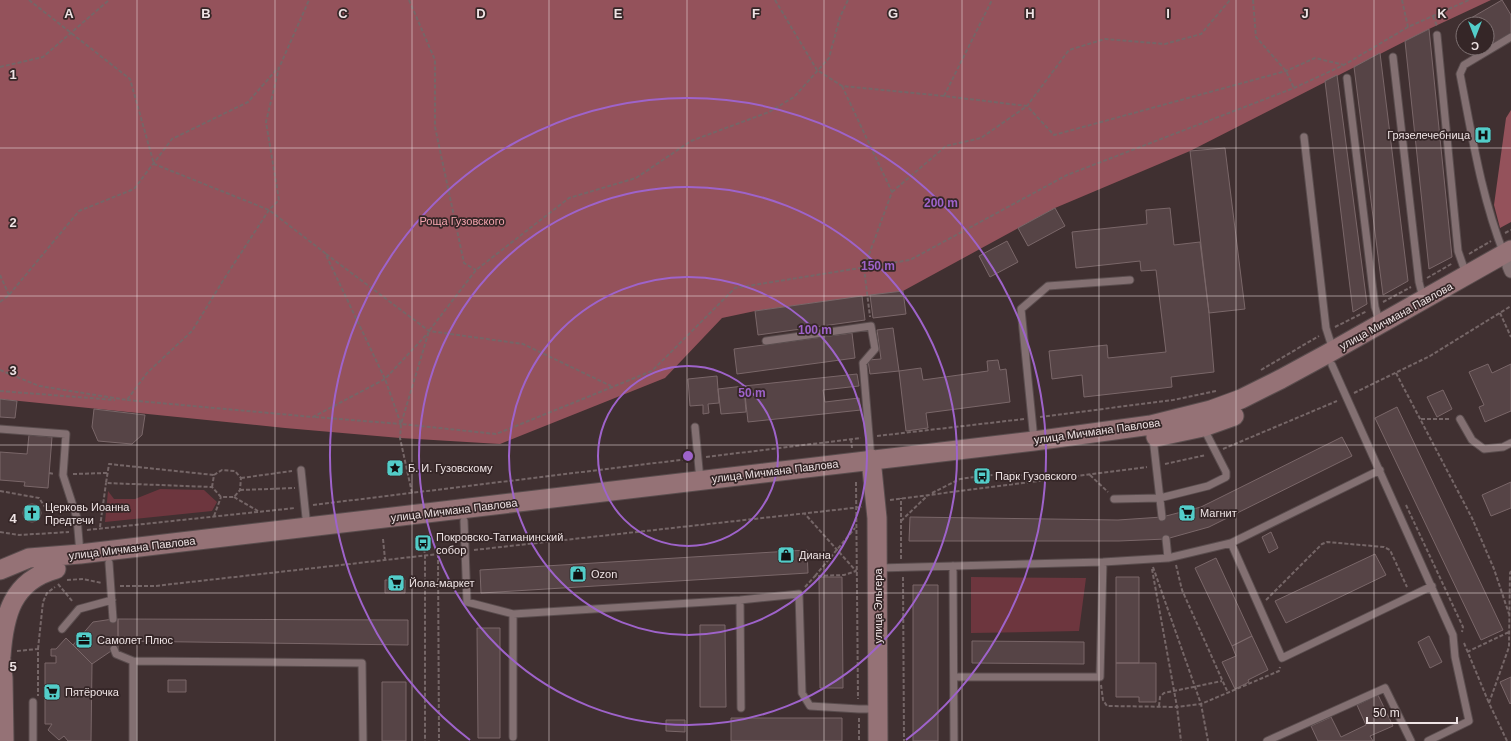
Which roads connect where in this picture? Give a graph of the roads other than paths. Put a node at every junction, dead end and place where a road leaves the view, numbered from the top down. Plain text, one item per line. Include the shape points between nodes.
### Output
1 (1437, 35) dead end
2 (1511, 37) edge
3 (1392, 57) dead end
4 (1347, 78) dead end
5 (1304, 137) dead end
6 (1507, 258) edge
7 (1467, 276) junction
8 (1130, 280) dead end
9 (1419, 292) junction
10 (1379, 319) junction
11 (766, 341) dead end
12 (1331, 356) junction
13 (1460, 419) road end
14 (695, 427) dead end
15 (1203, 427) junction
16 (0, 429) edge
17 (1152, 431) junction
18 (1511, 443) edge
19 (1035, 447) junction
20 (872, 466) junction
21 (301, 470) road end
22 (1380, 470) junction
23 (701, 486) junction
24 (1160, 498) junction
25 (1114, 499) road end
26 (463, 515) junction
27 (1162, 517) dead end
28 (308, 533) junction
29 (1166, 539) dead end
30 (1231, 543) junction
31 (108, 557) junction
32 (1171, 557) junction
33 (81, 560) junction
34 (1103, 562) junction
35 (0, 566) edge
36 (952, 566) junction
37 (878, 568) junction
38 (57, 577) junction
39 (1432, 586) junction
40 (112, 600) junction
41 (740, 600) junction
42 (513, 614) junction
43 (113, 619) dead end
44 (62, 629) dead end
45 (114, 649) dead end
46 (4, 653) edge
47 (133, 661) junction
48 (954, 677) junction
49 (33, 702) road end
50 (741, 708) dead end
51 (878, 708) junction
52 (514, 737) dead end
53 (4, 741) edge
54 (33, 741) edge
55 (133, 741) edge
56 (363, 741) edge
57 (878, 741) edge
58 (954, 741) edge
59 (1267, 741) edge
60 (1411, 741) edge
61 (1428, 741) edge

1 - 7 lane via 1458,251
2 - 6 lane via 1464,65 1460,74 1476,160 1495,230
3 - 9 lane
4 - 10 lane via 1375,307
5 - 12 lane
6 - 7 main road, улица Мичмана Павлова
6 - 10 main road, улица Мичмана Павлова
7 - 9 main road, улица Мичмана Павлова
8 - 19 lane via 1048,286 1021,308
9 - 10 main road, улица Мичмана Павлова
10 - 12 main road, улица Мичмана Павлова
11 - 20 lane via 871,326 875,349 862,363
12 - 15 main road, улица Мичмана Павлова via 1277,396
12 - 17 main road, улица Мичмана Павлова via 1242,399
12 - 22 lane
13 - 18 lane via 1472,440 1484,449 1503,447
14 - 23 lane
15 - 17 main road, улица Мичмана Павлова
15 - 24 lane via 1226,472 1226,477 1208,486
16 - 33 lane via 66,434 63,474 77,518
17 - 19 main road, улица Мичмана Павлова
17 - 24 lane
19 - 20 main road, улица Мичмана Павлова
20 - 23 main road, улица Мичмана Павлова
20 - 37 main road, улица Эльгера
21 - 28 lane
22 - 30 lane
22 - 39 lane
23 - 26 main road, улица Мичмана Павлова
24 - 25 lane
24 - 27 lane
26 - 28 main road, улица Мичмана Павлова
26 - 42 lane via 467,602
28 - 31 main road, улица Мичмана Павлова
29 - 32 lane
30 - 32 lane
30 - 39 lane via 1282,658
31 - 33 main road, улица Мичмана Павлова
31 - 40 lane
32 - 34 lane
33 - 35 main road, улица Мичмана Павлова via 29,558
33 - 38 main road, улица Мичмана Павлова
34 - 36 lane
34 - 48 lane via 1100,677
35 - 38 main road, улица Мичмана Павлова
36 - 37 lane
36 - 48 lane
37 - 51 main road, улица Эльгера
38 - 46 main road via 44,572 34,577 20,591 6,618 2,636
39 - 61 lane via 1453,635 1455,657 1470,721
40 - 43 lane
40 - 44 lane via 79,609
41 - 42 lane
41 - 50 lane
41 - 51 lane via 799,594 802,693 810,706
42 - 52 lane
45 - 47 lane via 116,654
46 - 53 main road
47 - 55 lane
47 - 56 lane via 362,663
48 - 58 lane
49 - 54 lane
51 - 57 main road, улица Эльгера
59 - 60 lane via 1385,688

